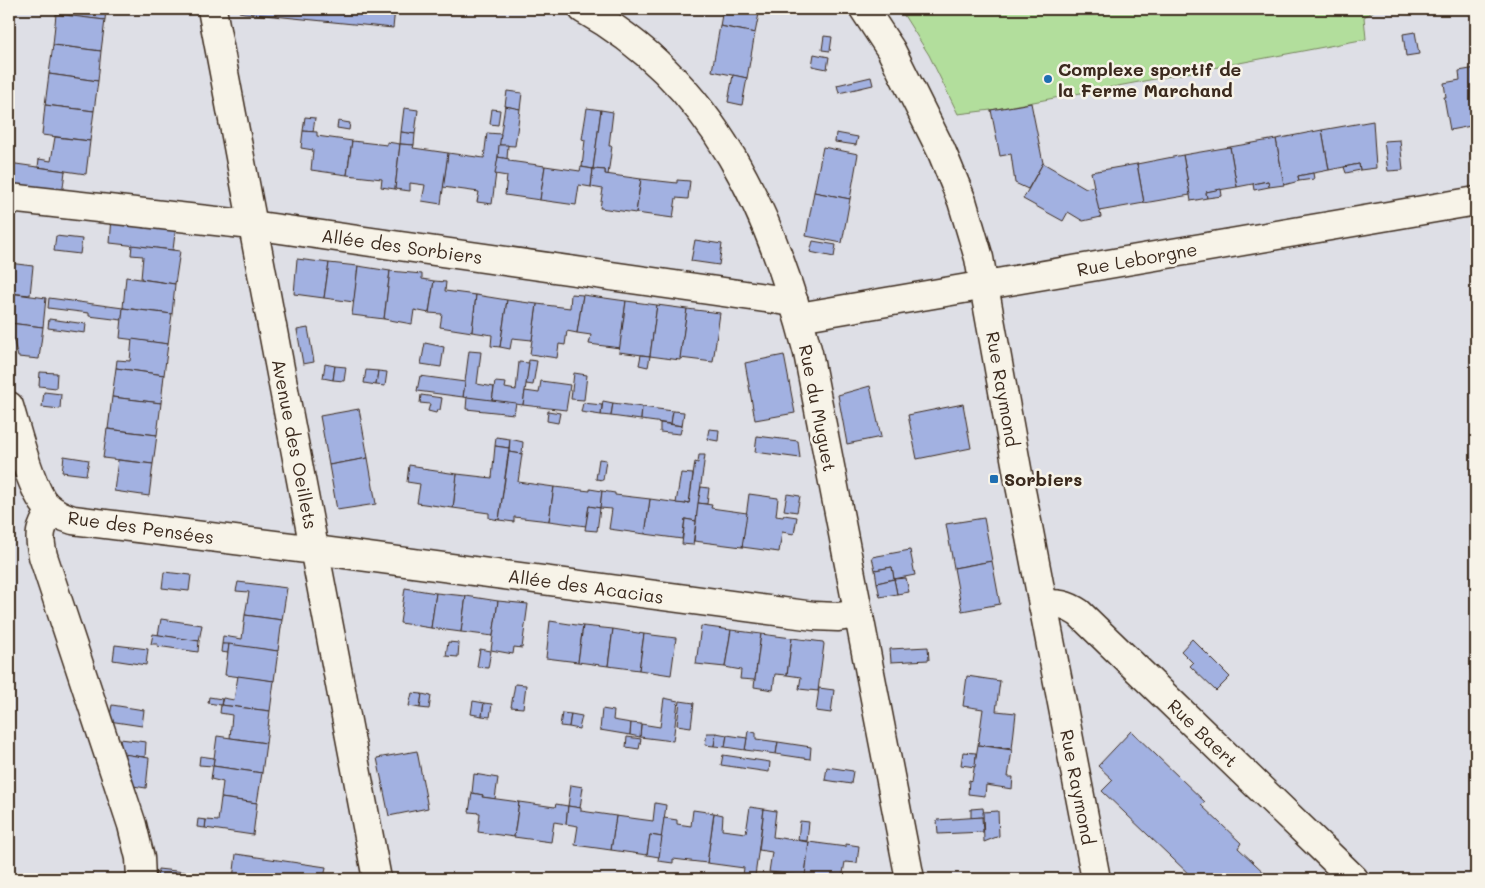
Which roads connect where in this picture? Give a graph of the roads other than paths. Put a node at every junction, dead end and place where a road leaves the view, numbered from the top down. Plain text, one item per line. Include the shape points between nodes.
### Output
1 (212, 9) edge
2 (583, 9) edge
3 (864, 9) edge
4 (9, 198) edge
5 (1476, 200) edge
6 (252, 225) junction
7 (985, 285) junction
8 (796, 309) junction
9 (9, 406) edge
10 (52, 510) junction
11 (315, 550) junction
12 (1043, 605) junction
13 (858, 614) junction
14 (141, 879) edge
15 (377, 879) edge
16 (910, 879) edge
17 (1096, 879) edge
18 (1354, 879) edge

1 - 6 street, Avenue des Oeillets
2 - 8 street, Rue du Muguet via 626,36 661,65 712,127 736,163 756,203
3 - 7 street, Rue Raymond via 891,50 941,150 966,214
4 - 6 street, Allée des Sorbiers
5 - 7 street, Rue Leborgne
6 - 8 street, Allée des Sorbiers
6 - 11 street, Avenue des Oeillets
7 - 8 street, Rue Leborgne
7 - 12 street, Rue Raymond
8 - 13 street, Rue du Muguet via 808,353
9 - 10 street, Rue des Pensées via 34,486
10 - 11 street, Rue des Pensées via 65,518 81,521
10 - 14 street via 40,530 42,556 132,824
11 - 13 street, Allée des Acacias via 814,616
11 - 15 street, Avenue des Oeillets
12 - 17 street, Rue Raymond
12 - 18 street, Rue Baert via 1066,605 1079,613
13 - 16 street, Rue du Muguet

